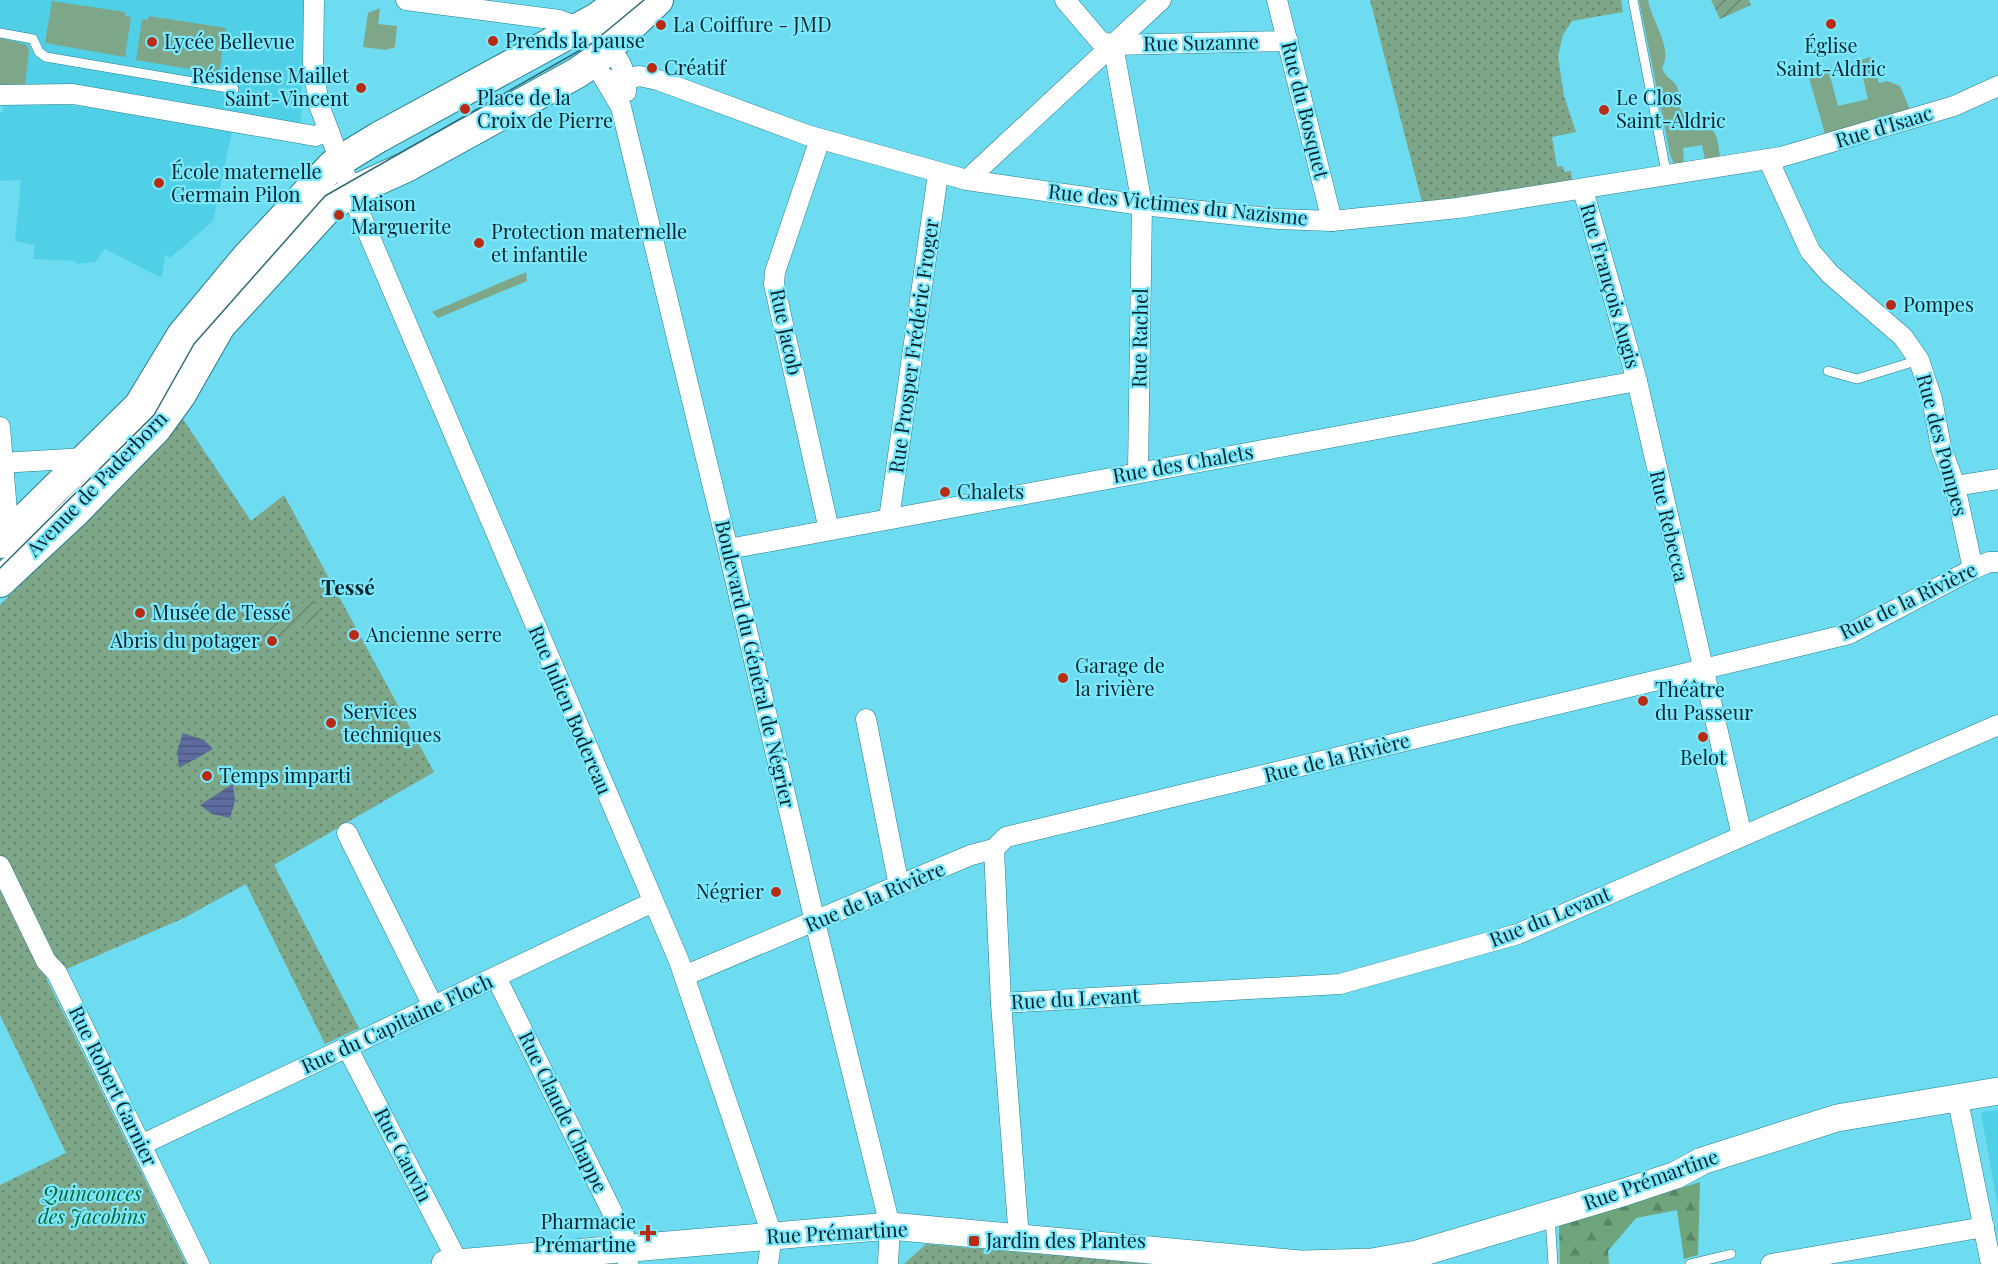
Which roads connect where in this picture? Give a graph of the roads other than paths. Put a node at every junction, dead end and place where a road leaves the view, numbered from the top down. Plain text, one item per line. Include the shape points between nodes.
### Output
1 (314, 0) edge
2 (406, 0) edge
3 (621, 0) edge
4 (658, 0) edge
5 (1065, 0) edge
6 (1161, 0) edge
7 (1277, 0) edge
8 (1633, 0) edge
9 (581, 27) junction
10 (0, 33) edge
11 (1288, 41) junction
12 (1113, 45) junction
13 (599, 66) junction
14 (624, 80) junction
15 (1998, 86) edge
16 (234, 89) dead end
17 (0, 95) edge
18 (620, 102) junction
19 (329, 131) junction
20 (820, 139) junction
21 (1768, 159) junction
22 (339, 160) junction
23 (938, 174) junction
24 (1667, 177) junction
25 (967, 180) junction
26 (1583, 190) junction
27 (351, 192) junction
28 (1142, 205) junction
29 (1332, 221) junction
30 (1919, 360) junction
31 (1828, 371) dead end
32 (1637, 381) junction
33 (0, 427) edge
34 (86, 458) junction
35 (2, 463) edge
36 (1138, 472) junction
37 (1998, 479) edge
38 (1955, 486) junction
39 (890, 519) junction
40 (829, 530) junction
41 (4, 539) edge
42 (728, 549) junction
43 (1998, 562) edge
44 (1973, 569) junction
45 (0, 582) edge
46 (1702, 670) junction
47 (866, 719) dead end
48 (1998, 724) edge
49 (347, 833) dead end
50 (1742, 836) junction
51 (994, 849) junction
52 (0, 867) edge
53 (899, 886) junction
54 (652, 902) junction
55 (815, 922) junction
56 (684, 976) junction
57 (496, 977) junction
58 (1001, 1003) junction
59 (433, 1006) junction
60 (347, 1047) junction
61 (1998, 1090) edge
62 (1957, 1096) junction
63 (141, 1145) junction
64 (1550, 1215) junction
65 (890, 1226) junction
66 (1984, 1227) junction
67 (772, 1235) junction
68 (1019, 1239) junction
69 (1731, 1254) dead end
70 (629, 1256) edge
71 (1372, 1263) edge
72 (199, 1264) edge
73 (454, 1264) edge
74 (768, 1264) edge
75 (888, 1264) edge
76 (1300, 1264) edge
77 (1305, 1264) edge
78 (1553, 1264) edge
79 (1690, 1264) edge
80 (1771, 1264) edge
81 (1991, 1264) edge

1 - 19 street, Rue Julien Bodereau via 315,87
2 - 9 street via 560,20
3 - 9 main road, Avenue de Paderborn
4 - 13 main road, Avenue de Paderborn
5 - 12 street via 1100,41
6 - 12 street
7 - 11 street, Rue du Bosquet
8 - 24 lane
9 - 13 street via 600,38
9 - 22 main road, Avenue de Paderborn
10 - 16 lane via 33,39 46,57
11 - 12 street, Rue Suzanne
11 - 29 street, Rue du Bosquet
12 - 25 street
12 - 28 street, Rue Rachel
13 - 14 street
13 - 14 street, Rue des Victimes du Nazisme via 616,82
13 - 18 street, Boulevard du Général de Négrier
13 - 27 main road, Avenue de Paderborn
14 - 18 street, Boulevard du Général de Négrier via 626,90
14 - 20 street, Rue des Victimes du Nazisme via 639,76 658,80
15 - 21 street, Rue d'Isaac via 1954,106
17 - 19 street via 73,94 315,136
18 - 42 street, Boulevard du Général de Négrier
19 - 22 street, Rue Julien Bodereau
20 - 23 street, Rue des Victimes du Nazisme
20 - 40 street, Rue Jacob via 774,284
21 - 24 street, Rue des Victimes du Nazisme
21 - 30 street, Rue des Pompes via 1810,251 1830,274 1903,337
22 - 27 street, Rue Julien Bodereau
22 - 34 main road, Avenue de Paderborn via 239,267 182,335 139,406
23 - 25 street, Rue des Victimes du Nazisme
23 - 39 street, Rue Prosper Frédéric Froger
24 - 26 street, Rue des Victimes du Nazisme
25 - 28 street, Rue des Victimes du Nazisme
26 - 29 street, Rue des Victimes du Nazisme
26 - 32 street, Rue François Augis
27 - 45 main road, Avenue de Paderborn via 326,210 220,326 156,429
27 - 54 street, Rue Julien Bodereau
28 - 29 street, Rue des Victimes du Nazisme
28 - 36 street, Rue Rachel
30 - 31 lane via 1857,379
30 - 38 street, Rue des Pompes
32 - 36 street, Rue des Chalets
32 - 46 street, Rue Rebecca
33 - 35 street
34 - 35 street
34 - 41 main road, Avenue de Paderborn
35 - 41 street
36 - 39 street, Rue des Chalets
37 - 38 street
38 - 44 street, Rue des Pompes
39 - 40 street, Rue des Chalets
40 - 42 street, Rue des Chalets
42 - 55 street, Boulevard du Général de Négrier
43 - 44 street, Rue de la Rivière
44 - 46 street, Rue de la Rivière via 1849,634
46 - 50 street, Rue Rebecca
46 - 51 street, Rue de la Rivière via 1006,837
47 - 53 street
48 - 50 street, Rue du Levant
49 - 59 street
50 - 58 street, Rue du Levant via 1518,934 1340,984
51 - 53 street, Rue de la Rivière
51 - 58 street
52 - 63 street, Rue Robert Garnier
53 - 55 street, Rue de la Rivière
54 - 56 street, Rue Julien Bodereau
54 - 57 street, Rue du Capitaine Floch
55 - 56 street, Rue de la Rivière
55 - 65 street, Boulevard du Général de Négrier
56 - 67 street, Rue Julien Bodereau
57 - 59 street, Rue du Capitaine Floch
57 - 70 street, Rue Claude Chappe
58 - 68 street
59 - 60 street, Rue du Capitaine Floch
60 - 63 street, Rue du Capitaine Floch
60 - 73 street, Rue Cauvin
61 - 62 street, Rue Prémartine
62 - 64 street, Rue Prémartine via 1837,1118
62 - 66 street
63 - 72 street, Rue Robert Garnier
64 - 71 street, Rue Prémartine via 1417,1254
64 - 78 lane
65 - 67 street, Rue Prémartine
65 - 68 street, Rue Prémartine
65 - 75 street, Boulevard du Général de Négrier
66 - 80 street
66 - 81 street
67 - 70 street, Rue Prémartine
67 - 74 street
68 - 76 street, Rue Prémartine
69 - 79 lane
70 - 73 street, Rue Prémartine
71 - 77 street, Rue Prémartine

